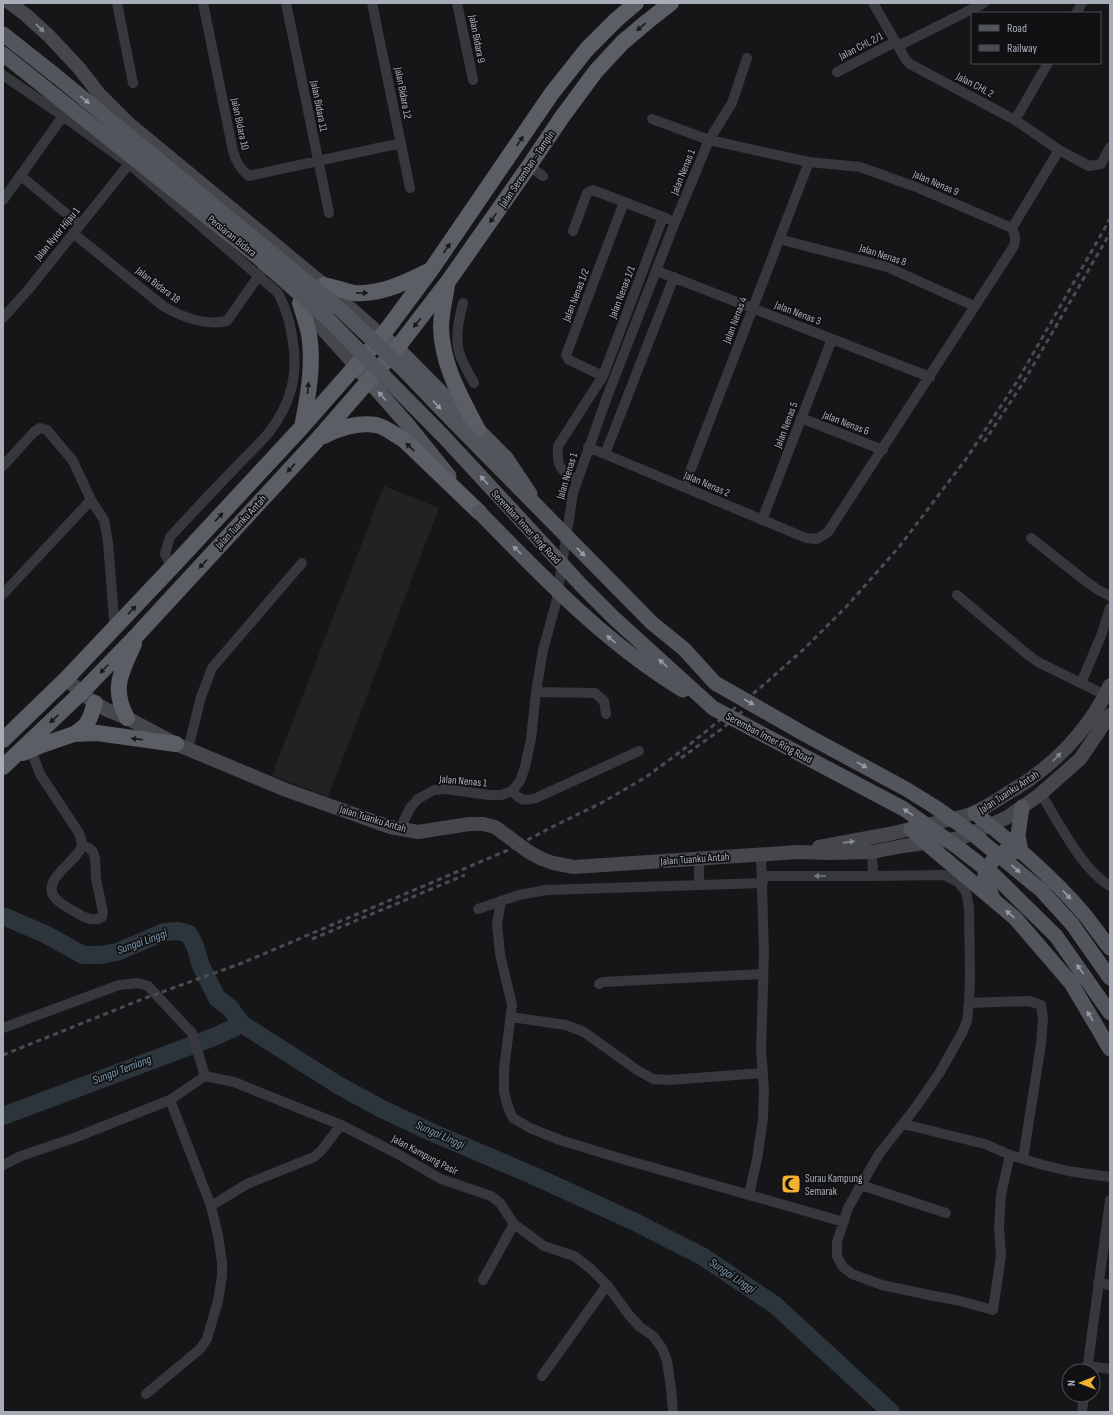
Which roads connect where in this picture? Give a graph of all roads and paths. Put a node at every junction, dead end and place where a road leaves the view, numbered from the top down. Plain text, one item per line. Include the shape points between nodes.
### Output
1 (10, 3) edge
2 (117, 3) edge
3 (203, 3) edge
4 (286, 3) edge
5 (372, 3) edge
6 (457, 3) edge
7 (636, 3) edge
8 (671, 3) edge
9 (873, 3) edge
10 (984, 3) edge
11 (1082, 3) edge
12 (1077, 12) edge
13 (3, 34) edge
14 (897, 44) junction
15 (3, 54) edge
16 (747, 58) dead end
17 (3, 62) edge
18 (1047, 64) edge
19 (837, 72) dead end
20 (3, 75) edge
21 (473, 80) dead end
22 (133, 83) dead end
23 (63, 116) junction
24 (652, 119) dead end
25 (1015, 120) junction
26 (709, 140) junction
27 (401, 144) junction
28 (1110, 147) edge
29 (1059, 150) junction
30 (318, 160) junction
31 (809, 162) junction
32 (129, 164) junction
33 (529, 166) junction
34 (21, 176) junction
35 (543, 176) dead end
36 (410, 188) dead end
37 (3, 200) edge
38 (624, 202) junction
39 (329, 213) dead end
40 (663, 217) junction
41 (675, 222) junction
42 (80, 225) junction
43 (1012, 228) junction
44 (573, 231) dead end
45 (73, 233) junction
46 (779, 239) junction
47 (432, 270) junction
48 (657, 271) junction
49 (261, 273) junction
50 (674, 277) junction
51 (447, 284) junction
52 (324, 285) junction
53 (463, 303) dead end
54 (300, 304) junction
55 (974, 306) junction
56 (753, 308) junction
57 (352, 310) junction
58 (3, 318) edge
59 (382, 336) junction
60 (832, 339) junction
61 (335, 343) junction
62 (397, 348) junction
63 (356, 366) junction
64 (603, 376) junction
65 (930, 377) junction
66 (369, 381) junction
67 (474, 383) dead end
68 (435, 387) junction
69 (592, 391) junction
70 (607, 397) junction
71 (801, 418) junction
72 (456, 424) joint
73 (408, 425) junction
74 (302, 427) junction
75 (478, 430) junction
76 (445, 438) joint
77 (317, 440) junction
78 (588, 447) junction
79 (883, 450) junction
80 (605, 454) junction
81 (3, 466) edge
82 (577, 479) junction
83 (684, 487) junction
84 (91, 500) junction
85 (541, 509) junction
86 (479, 512) junction
87 (762, 520) junction
88 (1031, 538) dead end
89 (302, 563) dead end
90 (173, 566) junction
91 (3, 594) edge
92 (957, 595) dead end
93 (1110, 596) edge
94 (1110, 608) edge
95 (117, 626) junction
96 (138, 634) junction
97 (66, 679) junction
98 (1081, 683) junction
99 (1108, 690) edge
100 (82, 692) junction
101 (536, 692) junction
102 (95, 703) junction
103 (713, 708) junction
104 (606, 714) dead end
105 (1110, 715) edge
106 (126, 718) junction
107 (74, 734) junction
108 (3, 740) edge
109 (182, 746) junction
110 (31, 750) junction
111 (639, 751) dead end
112 (7, 763) edge
113 (512, 791) junction
114 (1041, 794) junction
115 (1022, 807) junction
116 (975, 813) junction
117 (990, 825) junction
118 (400, 829) junction
119 (911, 830) junction
120 (926, 843) junction
121 (82, 845) junction
122 (798, 852) junction
123 (872, 852) junction
124 (1021, 852) junction
125 (761, 855) junction
126 (698, 858) junction
127 (872, 876) junction
128 (763, 879) junction
129 (700, 886) junction
130 (1110, 886) edge
131 (994, 900) junction
132 (501, 901) junction
133 (478, 909) dead end
134 (1110, 948) edge
135 (763, 974) junction
136 (1110, 978) edge
137 (600, 984) dead end
138 (969, 1003) junction
139 (1110, 1013) edge
140 (511, 1016) junction
141 (3, 1028) edge
142 (1110, 1049) edge
143 (762, 1073) junction
144 (206, 1076) junction
145 (170, 1100) junction
146 (903, 1124) junction
147 (341, 1125) junction
148 (1010, 1155) junction
149 (1023, 1159) junction
150 (3, 1165) edge
151 (1110, 1177) edge
152 (861, 1185) junction
153 (749, 1195) junction
154 (1110, 1200) edge
155 (211, 1206) junction
156 (946, 1213) dead end
157 (844, 1222) junction
158 (514, 1224) junction
159 (483, 1280) dead end
160 (1098, 1283) junction
161 (607, 1285) junction
162 (1110, 1285) edge
163 (1088, 1363) edge
164 (542, 1376) dead end
165 (146, 1394) dead end
166 (673, 1412) edge

1 -> 52 main road, Persiaran Bidara via 49,36 128,123
2 - 22 street
3 - 30 street, Jalan Bidara 10 via 236,162 249,176
4 - 30 street, Jalan Bidara 11
5 - 27 street, Jalan Bidara 12
6 - 21 street, Jalan Bidara 9
47 -> 7 highway, Jalan Seremban - Tampin via 552,93 587,49
8 -> 33 highway, Jalan Seremban - Tampin via 623,42 596,71
9 - 14 street, Jalan CHL 2
10 - 14 street, Jalan CHL 2/1
11 - 12 street
13 -> 72 main road, Persiaran Bidara, bridge via 341,310
14 - 19 street, Jalan CHL 2/1
14 - 25 street, Jalan CHL 2 via 910,64
15 - 76 main road, Persiaran Bidara, bridge via 260,259 327,318
16 - 26 street, Jalan Nenas 1 via 732,103
17 - 49 main road, Persiaran Bidara via 125,158
18 - 25 street
20 - 23 street
23 - 32 street
23 - 34 street
24 - 26 street, Jalan Nenas 9
25 - 29 street, Jalan CHL 2
26 - 31 street, Jalan Nenas 9
26 - 41 street, Jalan Nenas 1
27 - 30 street
27 - 36 street, Jalan Bidara 12
28 - 29 street, Jalan CHL 2 via 1101,164 1089,166
29 - 43 street
30 - 39 street, Jalan Bidara 11
31 - 43 street, Jalan Nenas 9 via 860,167 916,187
31 - 46 street, Jalan Nenas 4
32 - 42 street, Jalan Nyior Hijau 1
32 - 49 street
33 - 35 street
33 -> 51 highway, Jalan Seremban - Tampin
34 - 37 street
34 - 42 street
38 - 40 street
38 - 44 street via 593,190 587,193
38 - 64 street, Jalan Nenas 1/2 via 566,355 569,360
40 - 41 street
40 - 64 street, Jalan Nenas 1/1
41 - 48 street, Jalan Nenas 1
42 - 45 street, Jalan Nyior Hijau 1
43 - 55 street via 1015,234 1014,246
45 - 49 street, Jalan Bidara 18 via 162,306 176,314 211,323 228,321
45 - 58 street, Jalan Nyior Hijau 1
46 - 55 street, Jalan Nenas 8 via 887,267
46 - 56 street, Jalan Nenas 4
52 -> 47 highway via 353,292 382,291
47 - 59 highway, Jalan Seremban - Tampin
48 - 50 street, Jalan Nenas 3
48 - 70 street, Jalan Nenas 1
49 - 54 main road, Persiaran Bidara
49 - 90 street via 286,307 295,352 293,386 288,401 270,431 170,537 165,554
50 - 56 street, Jalan Nenas 3
50 - 80 street
51 -> 62 highway, Jalan Seremban - Tampin
51 - 75 highway via 441,326 442,346 450,374
52 - 57 main road, Persiaran Bidara
53 - 67 street via 459,353
54 - 61 main road, Persiaran Bidara
74 -> 54 highway via 308,398 310,363 309,334
55 - 65 street
56 - 60 street, Jalan Nenas 3
56 - 83 street, Jalan Nenas 4
57 - 59 main road, Persiaran Bidara
57 - 61 main road via 356,319 352,337 348,342
59 - 62 main road
59 - 63 highway, Jalan Tuanku Antah
60 - 65 street, Jalan Nenas 3
60 - 71 street, Jalan Nenas 5
61 - 63 main road, Persiaran Bidara
62 - 66 highway, Jalan Tuanku Antah
62 - 68 main road
63 - 66 main road
63 - 74 highway, Jalan Tuanku Antah
64 - 69 street, Jalan Nenas 1/1
65 - 79 street
73 -> 66 main road
66 - 77 highway, Jalan Tuanku Antah
68 - 73 main road via 426,386 410,396 406,405
68 - 75 main road
69 - 70 street
69 - 82 street, Jalan Nenas 1/1 via 558,446 559,466 568,475
70 - 78 street, Jalan Nenas 1
71 - 79 street, Jalan Nenas 6
71 - 87 street, Jalan Nenas 5
72 - 85 main road, Seremban Inner Ring Road, bridge
73 - 86 main road
90 -> 74 highway, Jalan Tuanku Antah
75 - 85 main road, bridge via 506,458
103 -> 76 main road, Seremban Inner Ring Road, bridge via 581,585
86 -> 77 highway via 404,440 390,431 376,425 347,426
77 -> 96 highway, Jalan Tuanku Antah
78 - 80 street, Jalan Nenas 2
78 - 82 street, Jalan Nenas 1
79 - 87 street, Jalan Nenas 2 via 828,532 818,539 806,538
80 - 83 street, Jalan Nenas 2
81 - 84 street via 34,432 40,428 47,430 73,461
82 - 101 street, Jalan Nenas 1 via 556,603
83 - 87 street, Jalan Nenas 2
84 - 91 street
84 - 95 street via 104,520 114,619
85 -> 136 main road, Seremban Inner Ring Road, bridge via 652,623 684,649 715,682 935,807 1041,890 1072,924
103 -> 86 main road, bridge via 661,677 610,639 572,605
88 - 93 street via 1093,587
89 - 109 street via 212,668
95 -> 90 highway, Jalan Tuanku Antah
92 - 98 street via 1038,662
94 - 98 street
95 - 97 highway, Jalan Tuanku Antah
96 -> 100 highway, Jalan Tuanku Antah
96 - 106 highway via 120,679 118,693 120,706
97 - 100 main road, Jalan Tuanku Antah
97 - 108 highway, Jalan Tuanku Antah
98 - 99 street
116 -> 99 main road, Jalan Tuanku Antah via 1034,777 1053,761 1079,733
100 - 102 main road, Jalan Tuanku Antah
100 -> 112 highway, Jalan Tuanku Antah
101 - 104 street via 595,693 604,701
101 - 113 street, Jalan Nenas 1 via 525,767 520,782
102 - 106 main road, Jalan Tuanku Antah
102 - 107 highway via 89,721
139 -> 103 main road, Seremban Inner Ring Road, bridge via 1056,936 995,876 960,849 904,809
105 - 114 main road, Jalan Tuanku Antah via 1080,759
106 - 109 main road, Jalan Tuanku Antah
109 -> 107 highway via 97,733
107 - 110 highway
109 - 118 main road, Jalan Tuanku Antah via 286,790
110 - 112 highway
110 - 121 street via 40,774 79,833
111 - 113 street via 536,798 522,800
113 - 118 street, Jalan Nenas 1 via 501,795 488,795 446,789 434,790 418,799 410,808
114 - 115 main road, Jalan Tuanku Antah
114 - 130 street via 1087,865
115 - 117 main road, Jalan Tuanku Antah
115 - 124 main road via 1018,835
116 - 117 main road
116 - 119 main road, Jalan Tuanku Antah
117 - 120 main road, Jalan Tuanku Antah via 961,838
117 - 124 main road
118 - 126 main road, Jalan Tuanku Antah via 418,832 469,824 495,826 542,859 574,867
119 - 120 main road
122 -> 119 main road, Jalan Tuanku Antah
120 - 123 main road, Jalan Tuanku Antah
120 - 131 main road
121 - 121 street via 56,877 52,888 53,894 60,902 86,918 99,919 103,912 96,879 95,858 89,848
122 - 123 main road, Jalan Tuanku Antah
122 - 125 main road, Jalan Tuanku Antah
123 - 127 street
124 - 131 main road via 1005,851 993,860 985,874
124 -> 134 main road via 1084,914
125 - 126 main road, Jalan Tuanku Antah
125 - 128 street
126 - 129 street
127 -> 128 street
127 - 138 street via 944,875 958,882 966,892 969,908
128 - 129 street
128 - 135 street
129 - 132 street via 546,890
142 -> 131 main road via 1071,983 1015,918
132 - 133 street
132 - 140 street via 497,924 500,954 512,1005
135 - 137 street
135 - 143 street
138 - 146 street via 967,1021 962,1033 940,1072
138 - 149 street via 1029,1001 1041,1005 1043,1018 1040,1044
140 - 143 street via 566,1025 584,1032 653,1079
140 - 153 street via 504,1069 504,1092 513,1118 560,1140
141 - 144 street via 119,985 138,983 148,986 192,1033
143 - 153 street via 763,1119
144 - 145 street
144 - 147 street, Jalan Kampung Pasir via 234,1082
145 - 150 street
145 - 155 street
146 - 148 street via 985,1144
146 - 152 street via 879,1154
147 - 155 street via 322,1151 314,1157 247,1184
147 - 158 street, Jalan Kampung Pasir via 441,1179 491,1196
148 - 149 street
148 - 157 street via 1001,1195 1001,1256 993,1310 882,1285 852,1274 842,1266 838,1256 837,1242
149 - 151 street via 1068,1171
152 - 156 street
152 - 157 street via 848,1208
153 - 157 street
154 - 160 street
155 - 165 street via 218,1235 222,1276 207,1338 200,1349
158 - 159 street
158 - 161 street, Jalan Kampung Pasir via 544,1246 574,1256
160 - 162 street
160 - 163 street
161 - 164 street
161 - 166 street, Jalan Kampung Pasir via 629,1315 653,1336 662,1348 667,1361

